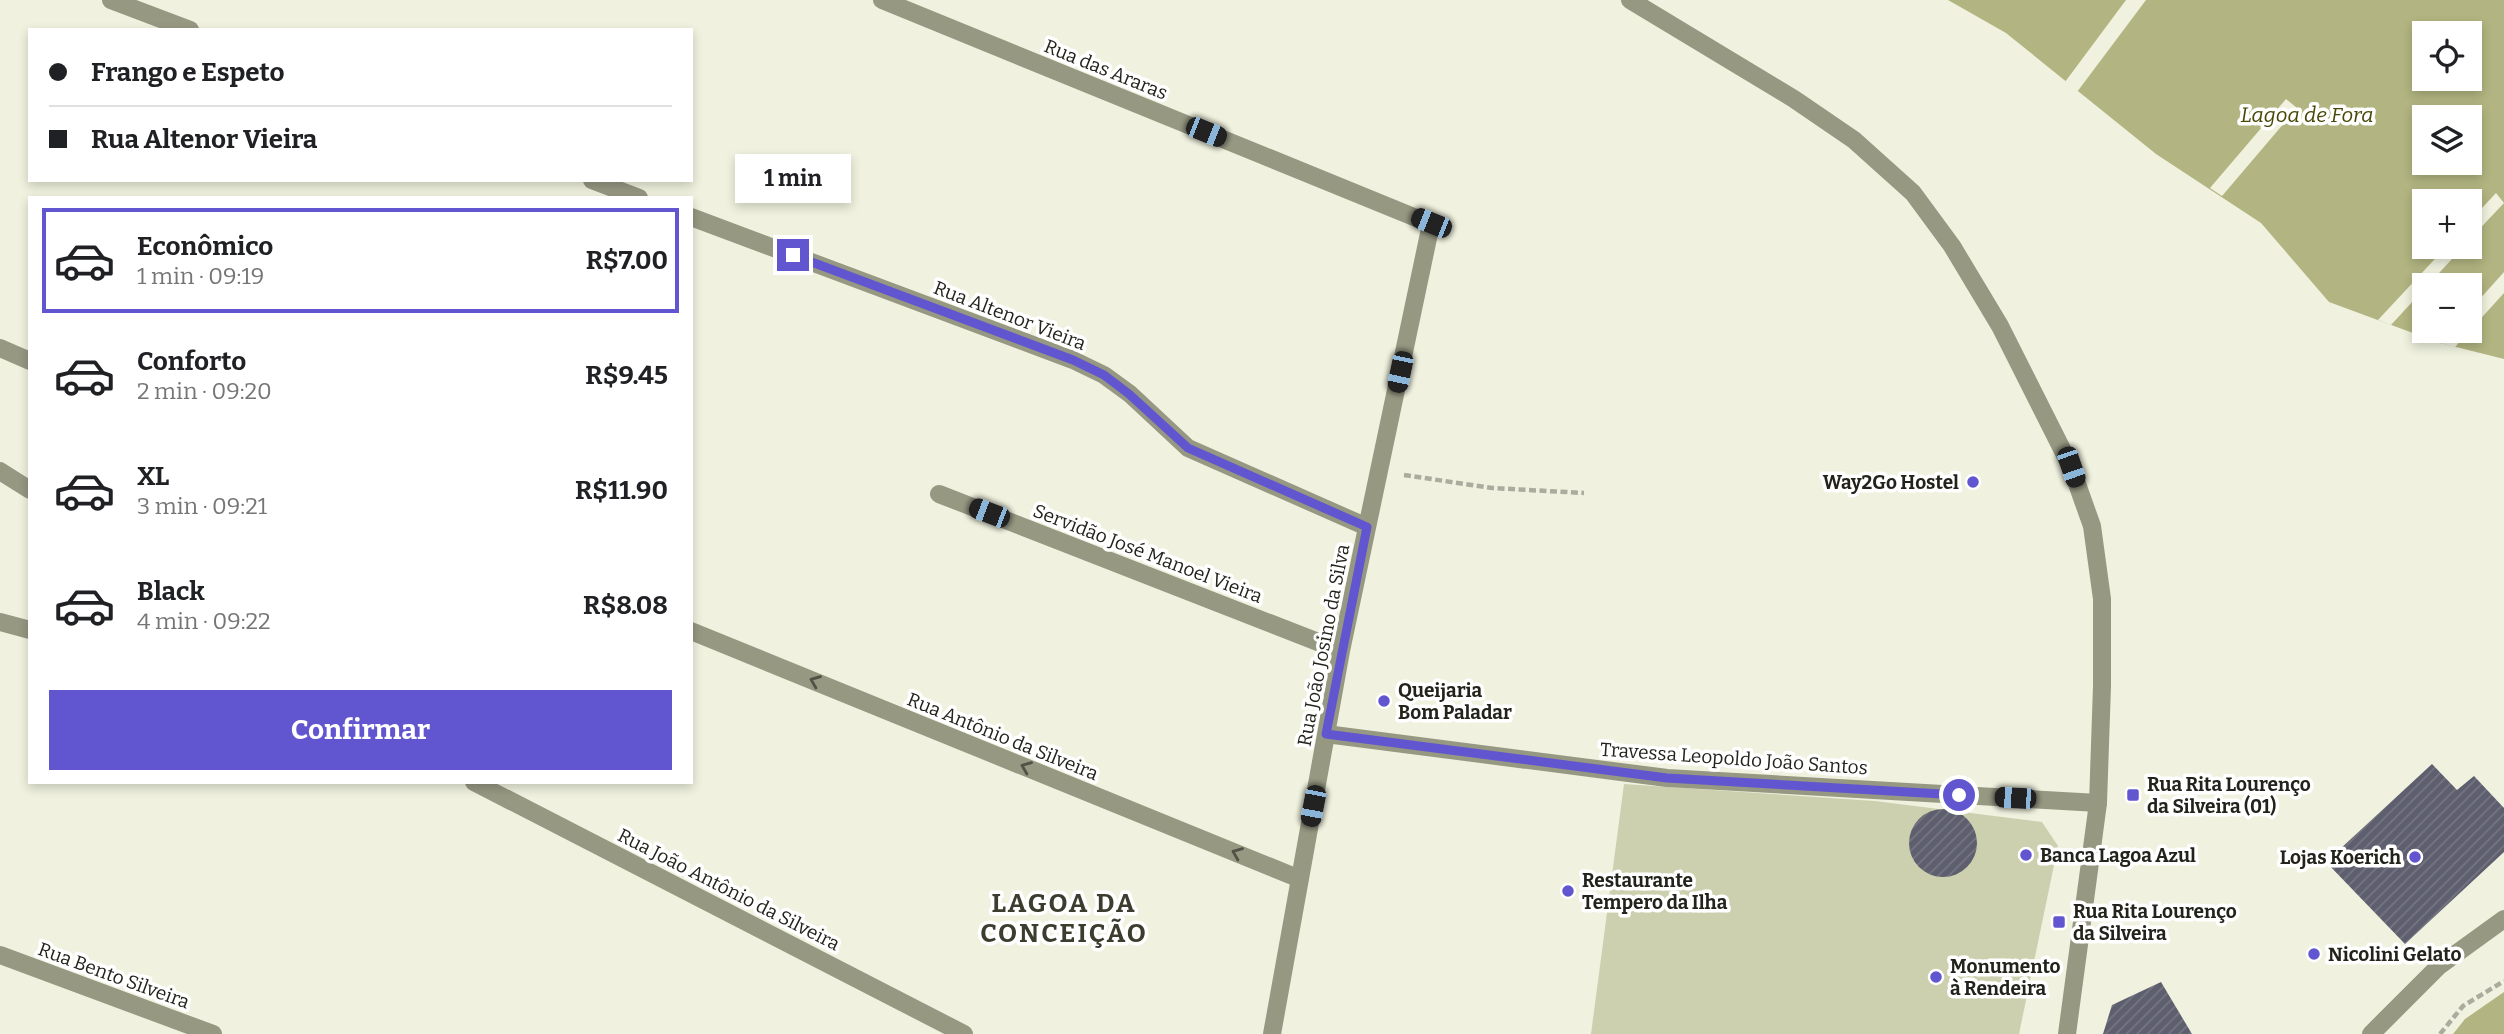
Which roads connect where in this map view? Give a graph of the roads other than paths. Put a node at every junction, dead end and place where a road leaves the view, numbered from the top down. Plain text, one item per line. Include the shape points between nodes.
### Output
1 (111, 0) edge
2 (882, 0) edge
3 (1630, 0) edge
4 (185, 28) edge
5 (598, 182) edge
6 (634, 196) edge
7 (693, 218) edge
8 (1431, 223) joint
9 (0, 348) edge
10 (28, 360) edge
11 (0, 471) edge
12 (28, 490) edge
13 (939, 494) dead end
14 (1367, 527) junction
15 (0, 622) edge
16 (28, 629) edge
17 (693, 632) edge
18 (1341, 652) junction
19 (1326, 734) junction
20 (478, 784) edge
21 (2098, 803) junction
22 (1300, 879) junction
23 (2504, 919) edge
24 (0, 956) edge
25 (213, 1034) edge
26 (964, 1034) edge
27 (1272, 1034) edge
28 (2067, 1034) edge
29 (2371, 1034) edge

1 - 4 street
2 - 8 street, Rua das Araras
3 - 21 street via 1854,140 1913,194 1952,246 2000,326 2071,467 2092,526 2102,599
5 - 6 street
7 - 14 street, Rua Altenor Vieira via 1073,360 1129,394 1188,448
8 - 14 street, Rua João Josino da Silva
9 - 10 street
11 - 12 street
13 - 18 street, Servidão José Manoel Vieira
14 - 18 street, Rua João Josino da Silva
15 - 16 street
22 -> 17 street, Rua Antônio da Silveira
18 - 19 street, Rua João Josino da Silva
19 - 21 street, Travessa Leopoldo João Santos via 1667,778
19 - 22 street, Rua João Josino da Silva
20 - 26 street, Rua João Antônio da Silveira
21 - 28 street
22 - 27 street, Rua João Josino da Silva
23 - 29 street via 2439,966
24 - 25 street, Rua Bento Silveira

